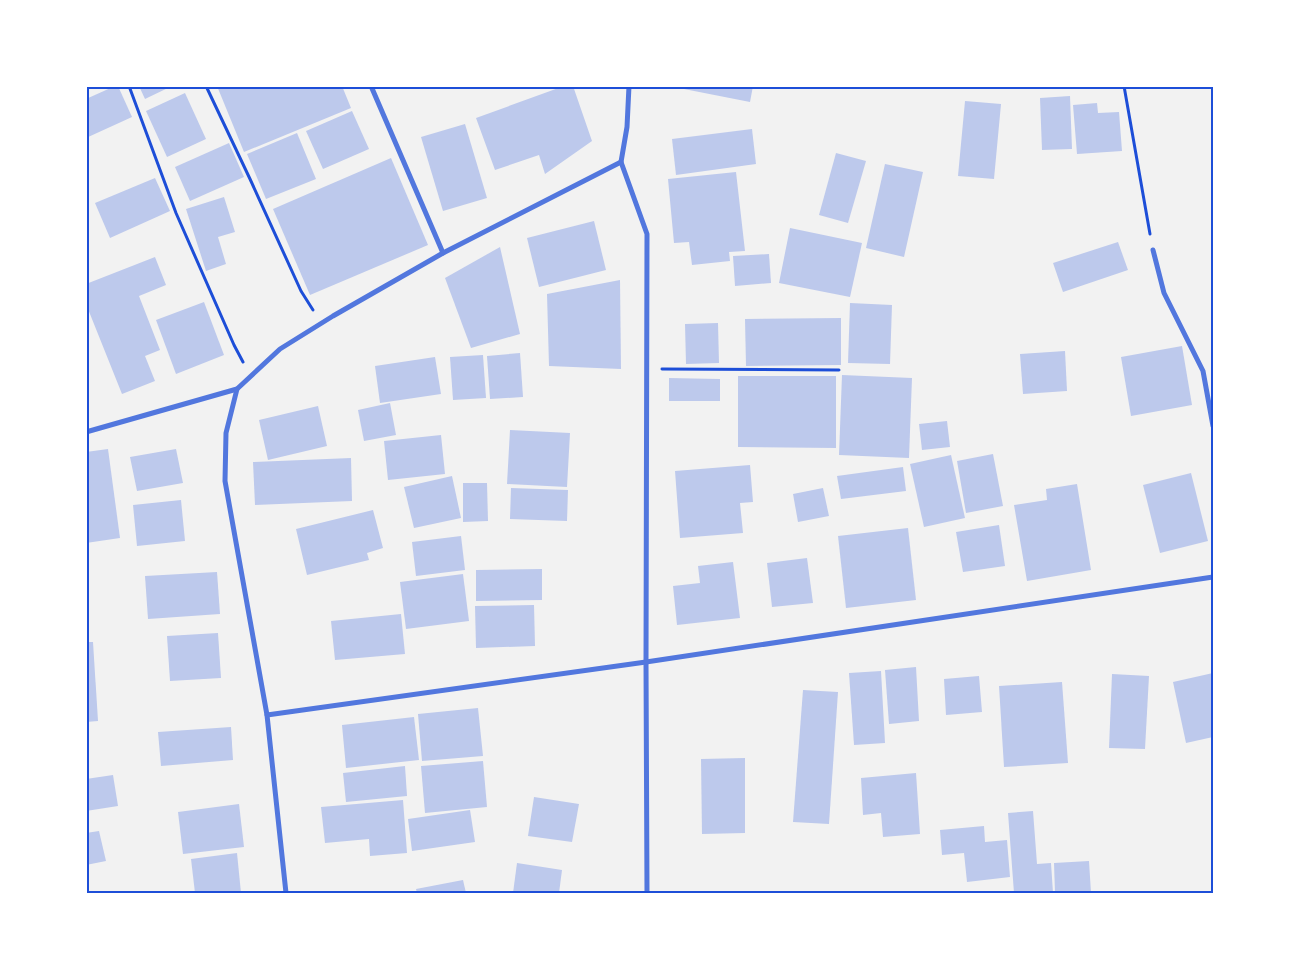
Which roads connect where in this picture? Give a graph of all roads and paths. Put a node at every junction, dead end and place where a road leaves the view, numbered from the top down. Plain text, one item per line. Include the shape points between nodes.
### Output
1 (129, 86) edge
2 (206, 86) edge
3 (371, 86) edge
4 (630, 86) edge
5 (1124, 86) edge
6 (621, 162) junction
7 (1153, 250) joint
8 (443, 253) junction
9 (322, 323) junction
10 (647, 369) junction
11 (839, 370) dead end
12 (251, 376) junction
13 (237, 389) junction
14 (1213, 426) edge
15 (86, 432) edge
16 (1213, 577) edge
17 (646, 662) junction
18 (267, 714) junction
19 (286, 893) edge
20 (647, 893) edge

1 - 12 path via 176,213 234,346
2 - 9 path via 301,291
3 - 8 street
4 - 6 street
5 - 7 path
6 - 8 street
6 - 10 street via 647,234
7 - 14 street via 1164,293 1203,371
8 - 9 street
9 - 12 street via 280,349
10 - 11 path
10 - 17 street
12 - 13 street
13 - 15 street
13 - 18 street via 226,433 226,481
16 - 17 street
17 - 18 street
17 - 20 street
18 - 19 street

